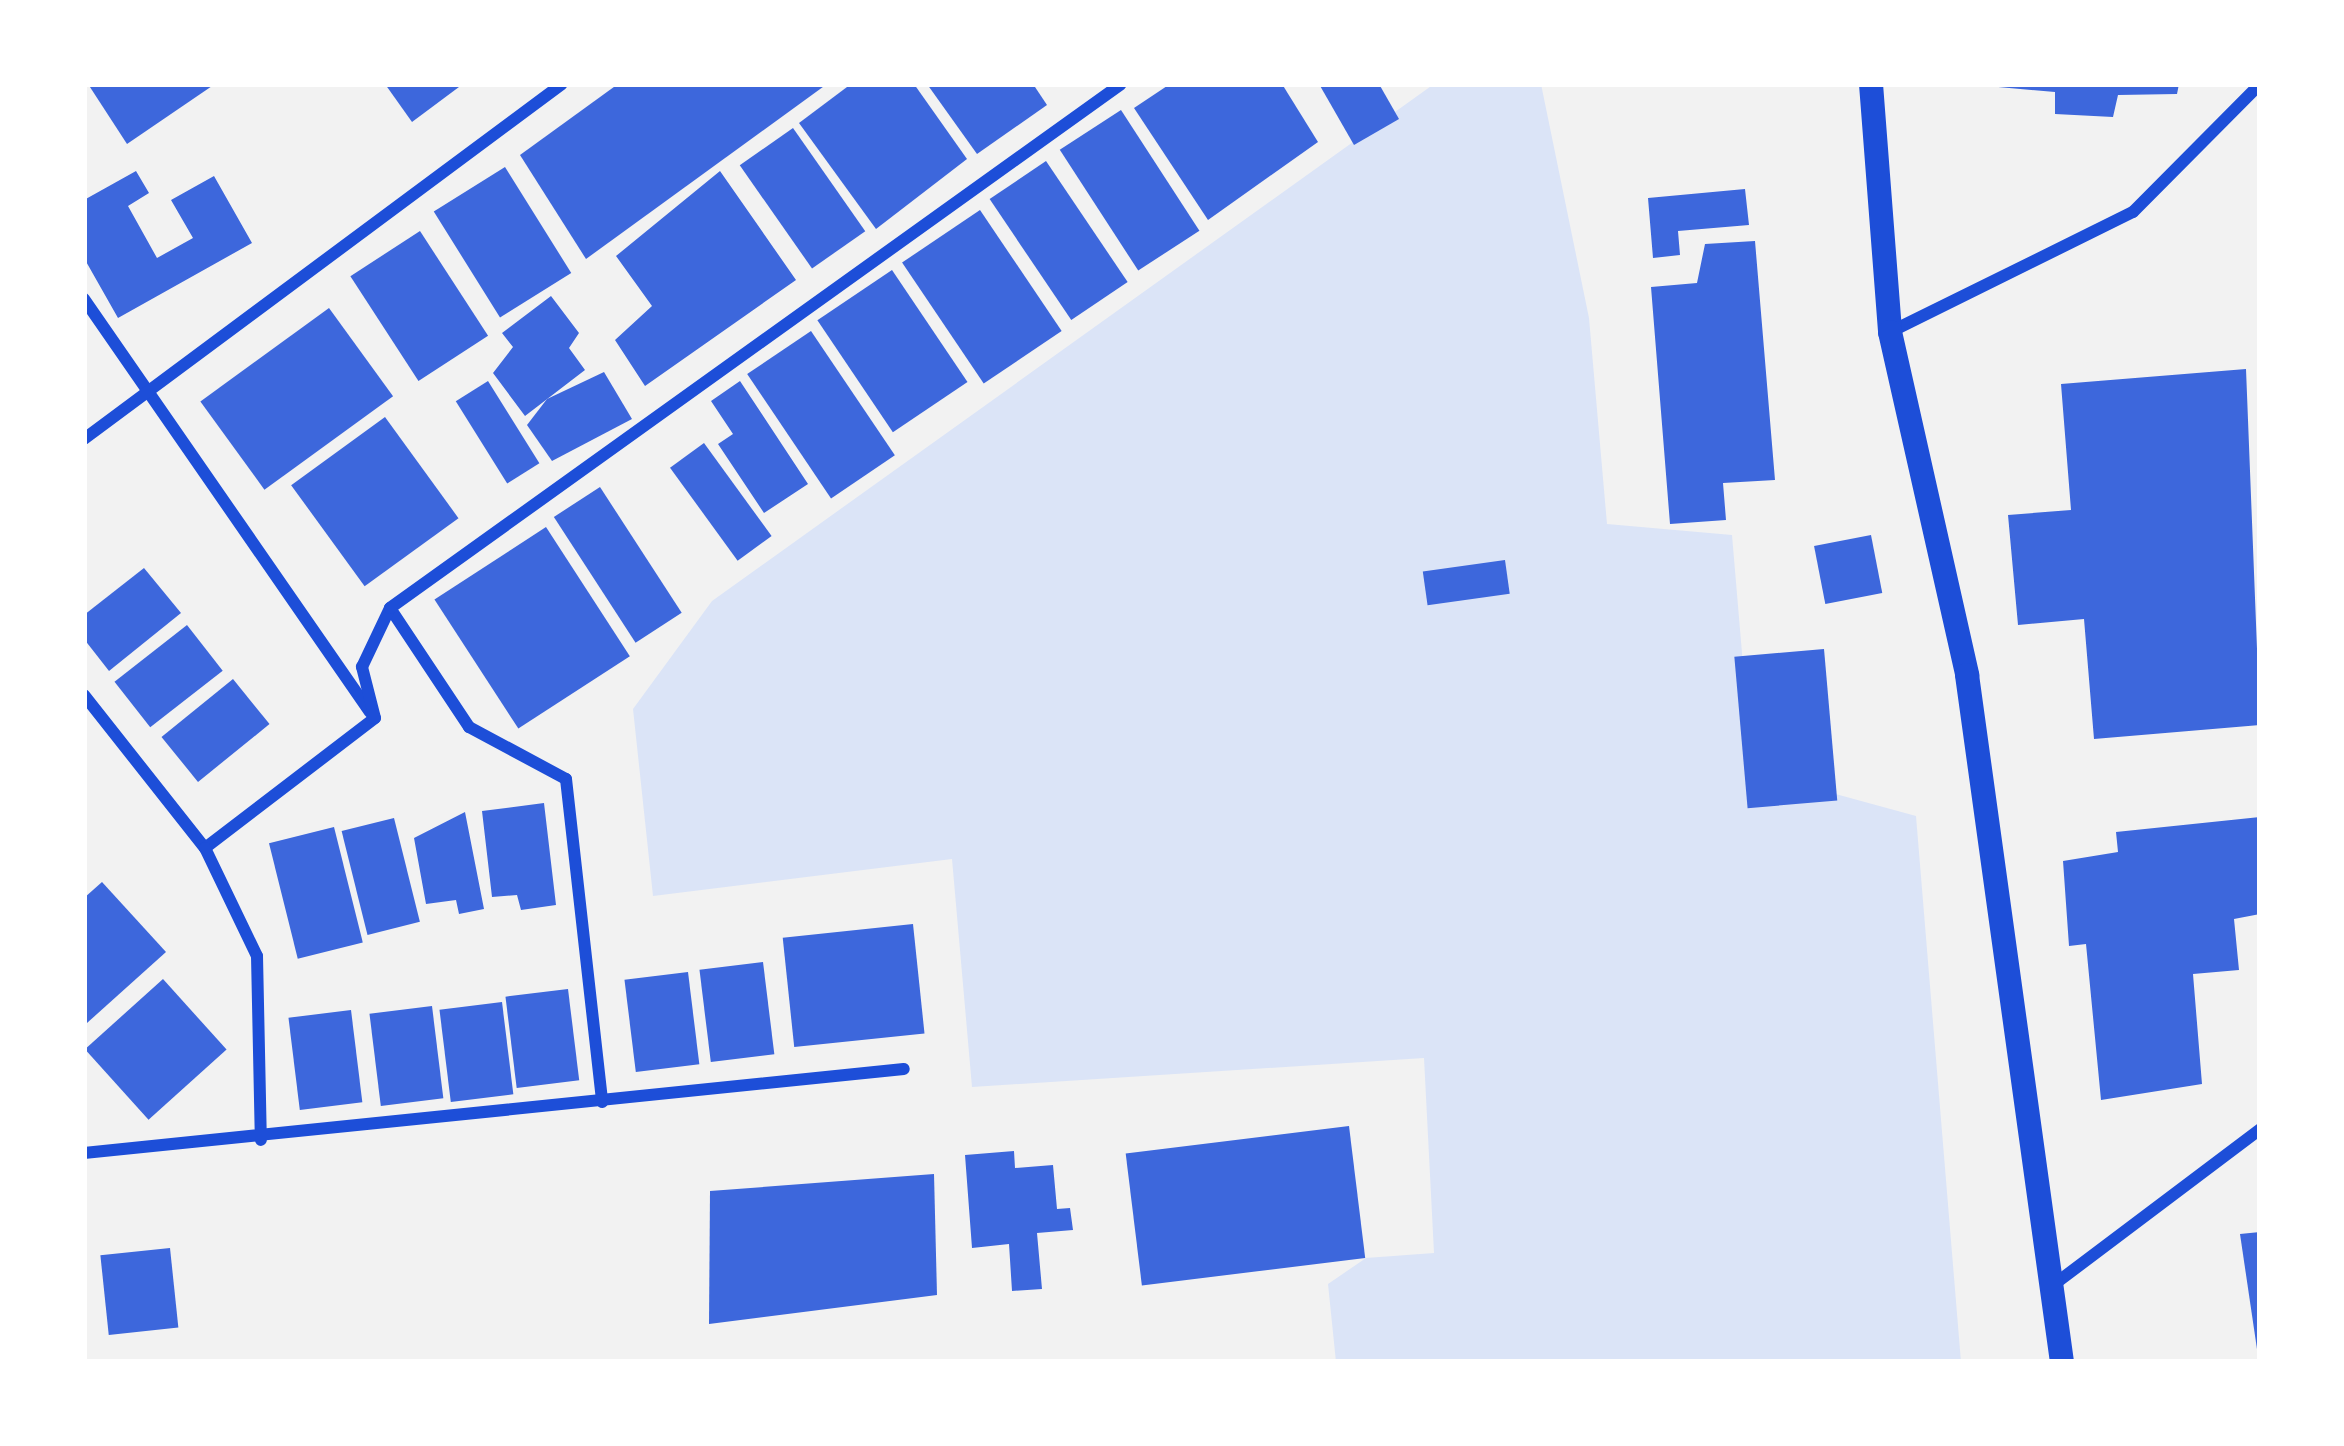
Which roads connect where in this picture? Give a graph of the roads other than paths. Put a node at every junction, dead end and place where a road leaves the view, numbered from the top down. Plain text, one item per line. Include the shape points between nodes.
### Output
1 (562, 84) edge
2 (1121, 84) edge
3 (1871, 84) edge
4 (2260, 84) edge
5 (84, 299) edge
6 (1890, 332) junction
7 (142, 388) junction
8 (84, 439) edge
9 (390, 608) junction
10 (84, 695) edge
11 (375, 718) junction
12 (205, 848) junction
13 (904, 1070) dead end
14 (602, 1102) junction
15 (2260, 1129) edge
16 (261, 1140) junction
17 (84, 1153) edge
18 (2056, 1283) junction
19 (2062, 1362) edge

1 - 7 street
2 - 9 street
3 - 6 main road
4 - 6 street via 2133,212
5 - 7 street
6 - 18 main road via 1967,675
7 - 8 street
7 - 11 street
9 - 11 street via 362,667
9 - 14 street via 469,728 566,779
10 - 12 street
11 - 12 street
12 - 16 street via 256,956
13 - 14 street
14 - 16 street
15 - 18 street
16 - 17 street
18 - 19 main road

